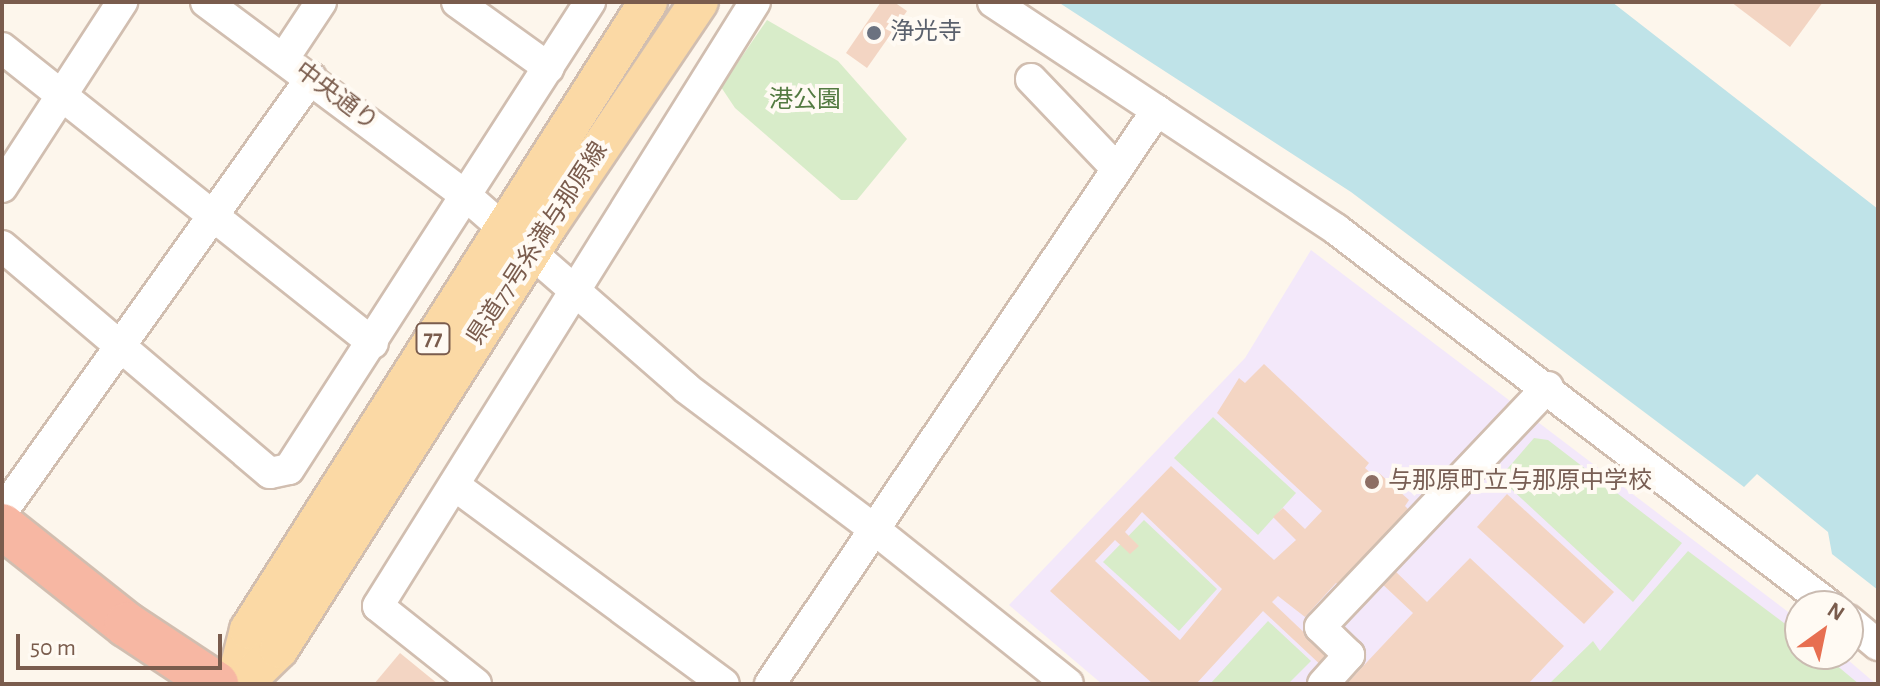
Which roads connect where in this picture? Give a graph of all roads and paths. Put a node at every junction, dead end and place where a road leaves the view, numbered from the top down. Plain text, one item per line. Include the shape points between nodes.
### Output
1 (122, 2) edge
2 (206, 2) edge
3 (321, 2) edge
4 (457, 2) edge
5 (590, 2) edge
6 (648, 2) edge
7 (699, 2) edge
8 (755, 2) edge
9 (993, 2) edge
10 (2, 48) edge
11 (284, 58) junction
12 (549, 68) junction
13 (311, 78) junction
14 (1031, 79) dead end
15 (63, 93) junction
16 (1157, 110) junction
17 (1117, 169) junction
18 (2, 187) edge
19 (464, 194) junction
20 (214, 215) junction
21 (504, 226) junction
22 (2, 246) edge
23 (532, 252) junction
24 (573, 292) junction
25 (373, 343) junction
26 (120, 346) junction
27 (1548, 387) junction
28 (454, 485) junction
29 (2, 512) edge
30 (2, 526) edge
31 (874, 529) junction
32 (1809, 590) edge
33 (216, 684) edge
34 (235, 684) edge
35 (243, 684) edge
36 (476, 684) edge
37 (724, 684) edge
38 (770, 684) edge
39 (1068, 684) edge
40 (1323, 684) edge

1 - 15 street
2 - 11 street, 中央通り
3 - 11 street
4 - 12 street
5 - 12 street
6 - 21 main road, 県道77号糸満与那原線 / 77
7 - 23 main road, 県道77号糸満与那原線 / 77
8 - 24 street
9 - 16 street
10 - 15 street
11 - 13 street, 中央通り
12 - 19 street
13 - 19 street, 中央通り
13 - 20 street
14 - 17 street
15 - 18 street
15 - 20 street
16 - 17 street
16 - 27 street via 1337,230
17 - 31 street
19 - 21 street, 中央通り
19 - 25 street
20 - 25 street
20 - 26 street
21 - 23 street, 中央通り
21 - 34 main road, 県道77号糸満与那原線 / 77 via 249,630
22 - 26 street
23 - 24 street, 中央通り
23 - 35 main road, 県道77号糸満与那原線 / 77 via 279,649
24 - 28 street
24 - 31 street, 中央通り via 686,388
25 - 26 street via 289,469 270,473
26 - 29 street
27 - 32 street
27 - 40 street via 1320,627 1349,655
28 - 36 street via 378,606
28 - 37 street
30 - 33 highway via 127,625
31 - 38 street
31 - 39 street, 中央通り

